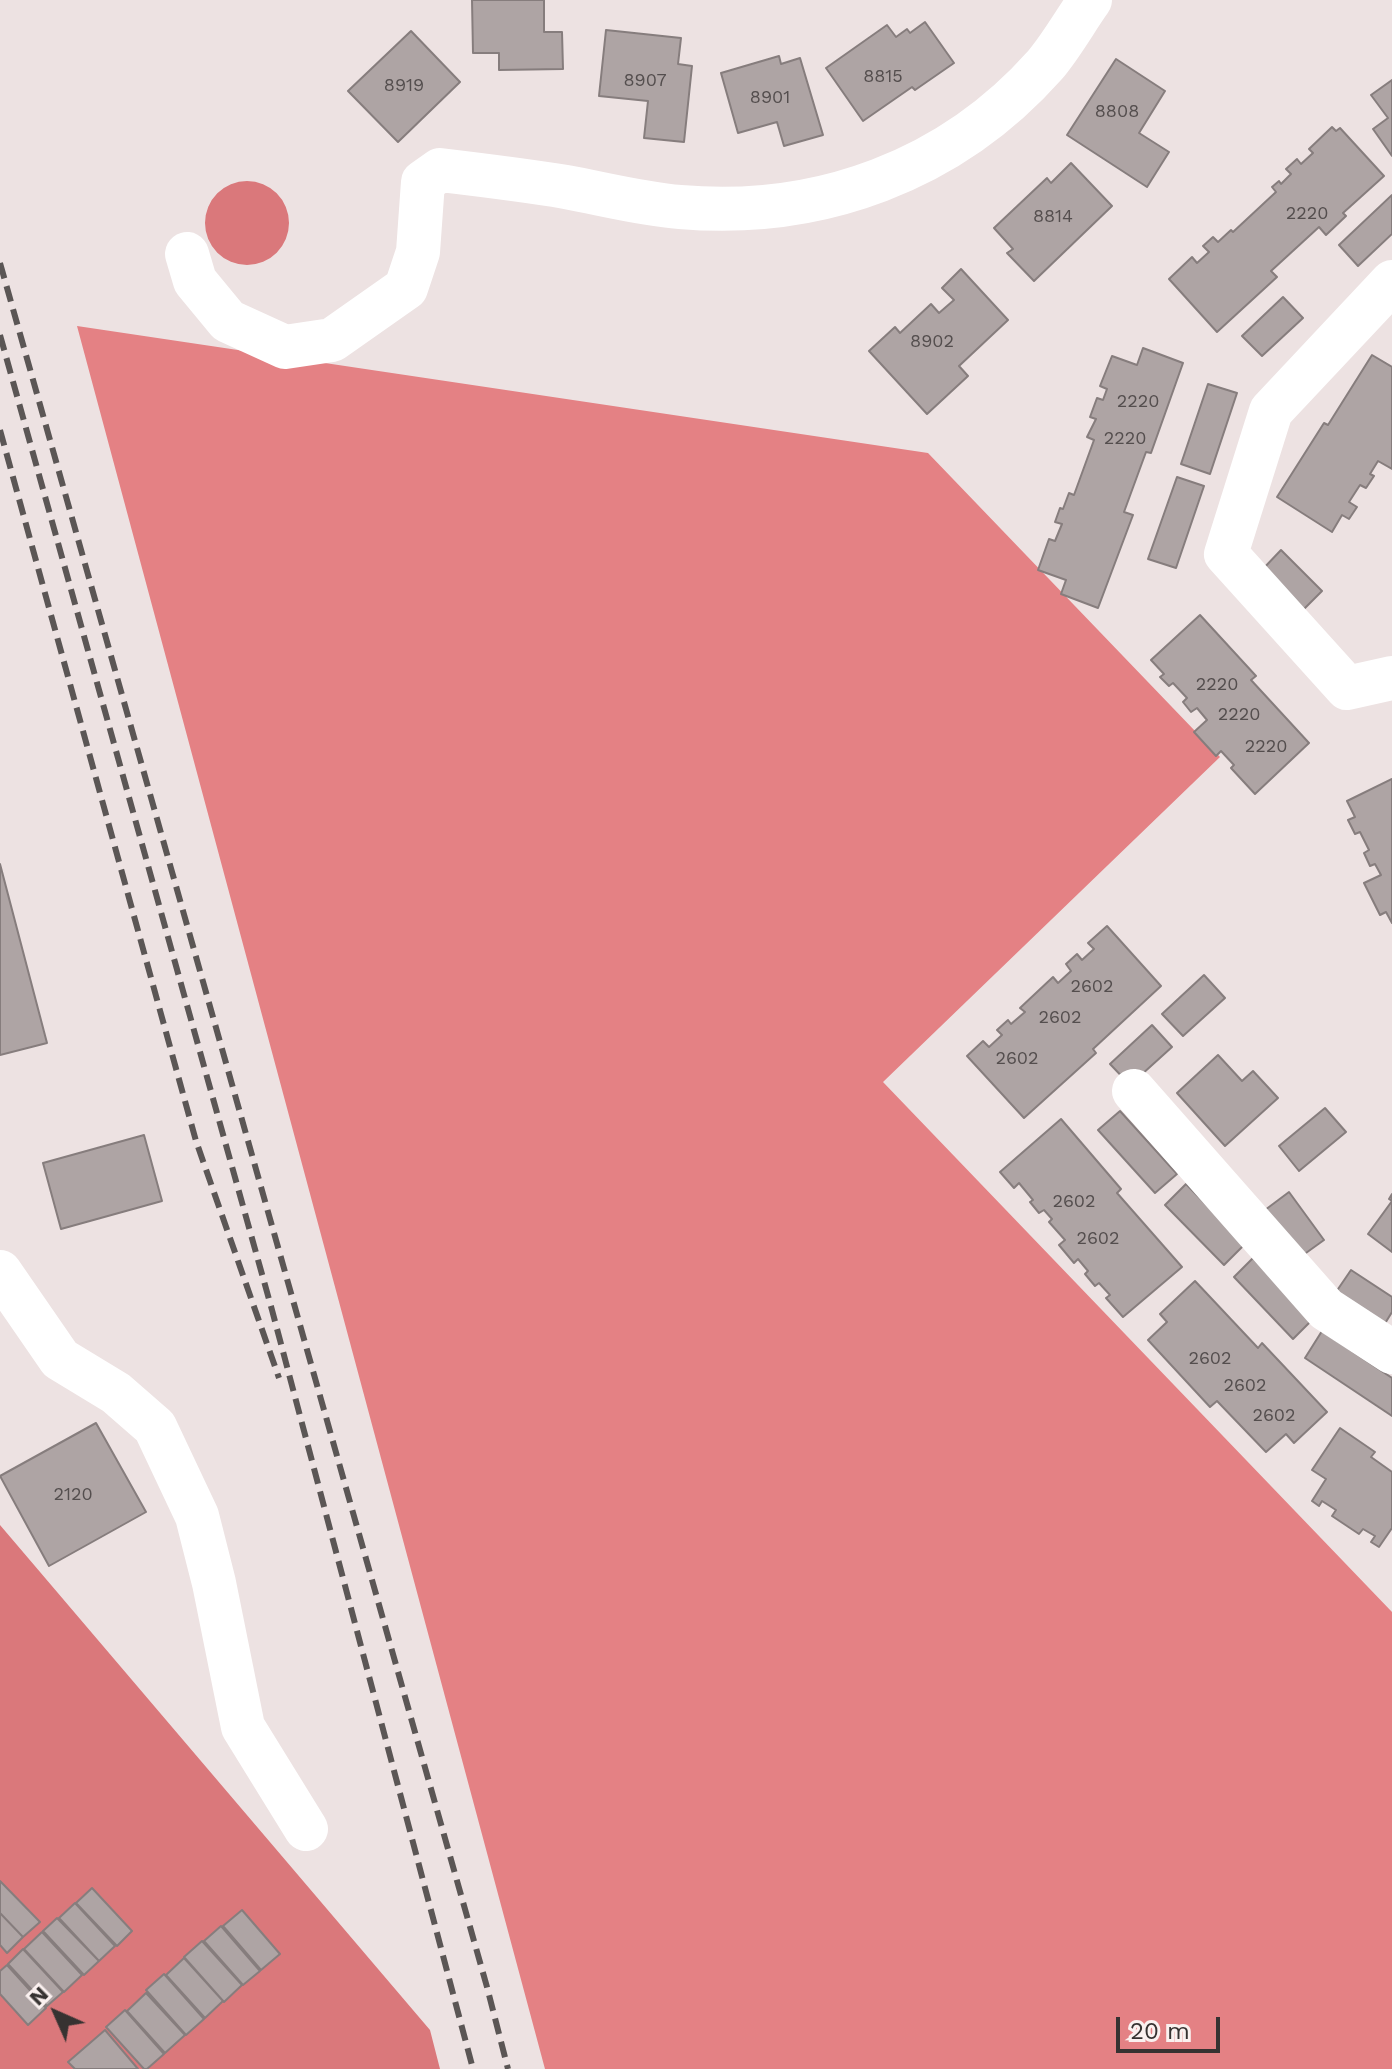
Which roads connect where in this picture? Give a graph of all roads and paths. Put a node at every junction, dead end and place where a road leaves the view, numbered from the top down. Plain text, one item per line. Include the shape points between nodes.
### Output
1 (1090, 0) edge
2 (187, 254) dead end
3 (1392, 282) edge
4 (1392, 678) edge
5 (1134, 1091) dead end
6 (0, 1272) edge
7 (1392, 1352) edge
8 (306, 1829) dead end

1 - 2 street via 1045,64 967,134 912,168 855,191 798,205 678,207 440,170 423,182 418,252 406,288 332,340 285,347 228,321 195,281
3 - 4 street via 1271,411 1226,554 1347,688
5 - 7 street via 1326,1309
6 - 8 street via 60,1359 116,1393 155,1427 197,1516 243,1727

